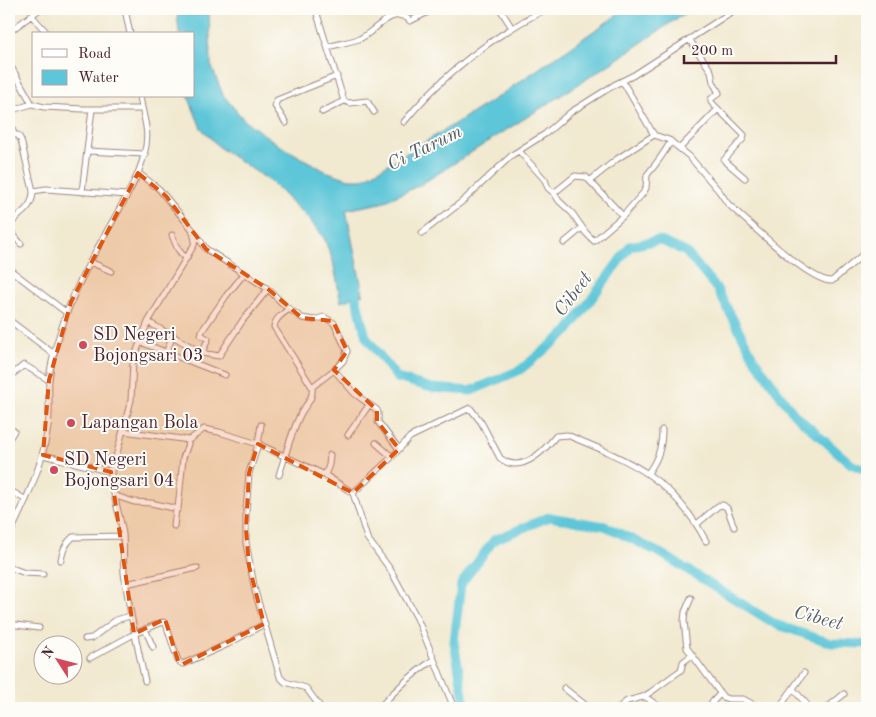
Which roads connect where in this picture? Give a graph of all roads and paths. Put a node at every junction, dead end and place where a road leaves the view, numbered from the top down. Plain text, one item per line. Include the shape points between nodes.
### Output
1 (40, 9) edge
2 (125, 9) edge
3 (434, 9) edge
4 (500, 9) edge
5 (546, 9) edge
6 (736, 9) edge
7 (316, 10) edge
8 (534, 11) edge
9 (31, 16) junction
10 (512, 28) junction
11 (9, 32) edge
12 (46, 32) edge
13 (130, 32) edge
14 (689, 39) junction
15 (328, 47) junction
16 (9, 63) edge
17 (337, 76) junction
18 (623, 82) junction
19 (140, 98) edge
20 (344, 101) junction
21 (32, 104) junction
22 (92, 109) junction
23 (141, 109) junction
24 (718, 109) junction
25 (322, 112) dead end
26 (374, 112) dead end
27 (9, 115) edge
28 (404, 122) dead end
29 (286, 123) dead end
30 (14, 134) junction
31 (654, 134) junction
32 (9, 138) edge
33 (671, 141) junction
34 (680, 148) junction
35 (88, 151) junction
36 (519, 151) junction
37 (145, 154) junction
38 (138, 173) junction
39 (745, 178) dead end
40 (591, 180) junction
41 (34, 191) junction
42 (82, 192) junction
43 (554, 193) junction
44 (127, 195) junction
45 (622, 216) junction
46 (582, 228) junction
47 (192, 230) junction
48 (422, 233) dead end
49 (172, 235) dead end
50 (564, 243) dead end
51 (21, 244) dead end
52 (867, 251) edge
53 (187, 258) junction
54 (90, 262) junction
55 (9, 269) edge
56 (112, 271) dead end
57 (244, 274) junction
58 (268, 288) junction
59 (290, 309) junction
60 (67, 313) junction
61 (10, 322) edge
62 (148, 322) junction
63 (173, 335) junction
64 (140, 342) junction
65 (166, 353) junction
66 (202, 353) junction
67 (54, 354) junction
68 (334, 370) junction
69 (225, 375) dead end
70 (9, 377) edge
71 (49, 380) junction
72 (312, 387) junction
73 (369, 405) junction
74 (261, 425) dead end
75 (662, 430) dead end
76 (14, 431) dead end
77 (123, 431) junction
78 (348, 435) dead end
79 (9, 439) edge
80 (376, 443) dead end
81 (188, 444) dead end
82 (258, 444) junction
83 (399, 449) junction
84 (43, 455) junction
85 (330, 455) dead end
86 (285, 457) junction
87 (392, 457) junction
88 (111, 471) junction
89 (648, 473) junction
90 (279, 475) dead end
91 (325, 476) junction
92 (9, 490) edge
93 (353, 493) junction
94 (116, 496) junction
95 (26, 500) junction
96 (176, 510) junction
97 (697, 524) junction
98 (174, 526) dead end
99 (734, 527) dead end
100 (9, 536) edge
101 (123, 536) junction
102 (706, 541) dead end
103 (61, 560) dead end
104 (9, 567) edge
105 (197, 568) dead end
106 (43, 574) dead end
107 (126, 584) junction
108 (691, 598) dead end
109 (130, 616) junction
110 (9, 624) edge
111 (264, 624) junction
112 (39, 628) dead end
113 (146, 629) junction
114 (134, 634) junction
115 (85, 639) dead end
116 (153, 648) dead end
117 (692, 656) junction
118 (90, 658) dead end
119 (433, 660) junction
120 (804, 673) dead end
121 (145, 681) dead end
122 (564, 688) dead end
123 (793, 689) junction
124 (720, 694) junction
125 (844, 694) dead end
126 (644, 696) junction
127 (321, 708) edge
128 (379, 708) edge
129 (454, 708) edge
130 (590, 708) edge
131 (618, 708) edge
132 (661, 708) edge
133 (707, 708) edge
134 (760, 708) edge
135 (779, 708) edge
136 (810, 708) edge
137 (826, 708) edge

1 - 9 street
2 - 13 street
3 - 15 street via 410,21 402,16 388,18 366,36
4 - 10 street
5 - 8 street
6 - 14 street
7 - 15 street
8 - 10 street
9 - 11 street
9 - 12 street
10 - 28 street via 451,73
14 - 18 street
14 - 24 street via 711,70 712,82 719,94 711,102
15 - 17 street
16 - 21 street
17 - 20 street
17 - 29 street via 277,100 275,106
18 - 31 street
18 - 36 street via 571,112
19 - 23 street
20 - 25 street
20 - 26 street via 367,101
21 - 22 street via 47,108
21 - 27 street via 12,110
22 - 23 street
22 - 35 street
23 - 37 street via 148,128
24 - 34 street
24 - 39 street via 744,134 724,160
27 - 30 street
30 - 32 street
30 - 41 street via 21,140
31 - 33 street
31 - 40 street
33 - 34 street
33 - 45 street via 647,175 646,190
34 - 52 street via 728,204 802,268 822,280 832,281
35 - 37 street
35 - 42 street
36 - 43 street
36 - 48 street
37 - 38 street
38 - 44 street
38 - 47 street via 159,189
40 - 43 street via 575,176
40 - 45 street
41 - 42 street
41 - 51 street via 31,205 10,225
42 - 44 street
43 - 46 street
44 - 54 street
45 - 46 street via 594,241
46 - 50 street
47 - 53 street via 195,240
47 - 57 street via 206,249
49 - 53 street via 178,250
53 - 62 street
54 - 56 street
54 - 60 street
55 - 60 street
57 - 58 street
57 - 66 street via 202,331 201,335 208,339
58 - 59 street
58 - 66 street via 219,356
59 - 68 street via 302,318 314,320 324,317 334,322 347,351 344,361
59 - 72 street via 280,316 274,327
60 - 67 street
61 - 67 street
62 - 63 street
62 - 64 street
63 - 65 street
63 - 66 street
64 - 65 street
64 - 77 street via 133,362 131,400
65 - 69 street
67 - 71 street
68 - 72 street
68 - 73 street
70 - 71 street via 24,365
71 - 84 street via 49,424
72 - 86 street via 312,396 291,434
73 - 78 street
73 - 83 street via 377,410 378,422
74 - 82 street
75 - 89 street via 657,460
76 - 79 street
77 - 82 street via 189,440 207,429
77 - 88 street
80 - 87 street
81 - 96 street
82 - 86 street
82 - 111 street via 250,473 246,529 249,566
83 - 87 street
83 - 89 street via 410,438 470,408 504,462 528,462 561,434 610,452
84 - 88 street
84 - 95 street
85 - 91 street via 330,466
86 - 90 street
86 - 91 street
87 - 93 street
88 - 94 street
89 - 97 street via 667,487
91 - 93 street
92 - 95 street
93 - 119 street via 367,538 390,569 410,605
94 - 96 street
94 - 101 street
95 - 100 street
96 - 98 street
97 - 99 street via 723,505
97 - 102 street
101 - 103 street via 73,537 67,542
101 - 107 street
104 - 106 street via 25,573
105 - 107 street
107 - 109 street
108 - 117 street via 684,621 686,642
109 - 114 street
109 - 115 street via 116,620 92,638
110 - 112 street
111 - 113 street via 183,664 178,661 165,622
111 - 127 street via 280,678 306,688
113 - 114 street
113 - 116 street
114 - 118 street
114 - 121 street
117 - 124 street
117 - 126 street via 684,662 681,670
119 - 128 street via 398,686
119 - 129 street
120 - 123 street
122 - 130 street
123 - 135 street
123 - 136 street
124 - 133 street
124 - 134 street via 728,699 745,700
125 - 137 street
126 - 131 street via 627,701
126 - 132 street

